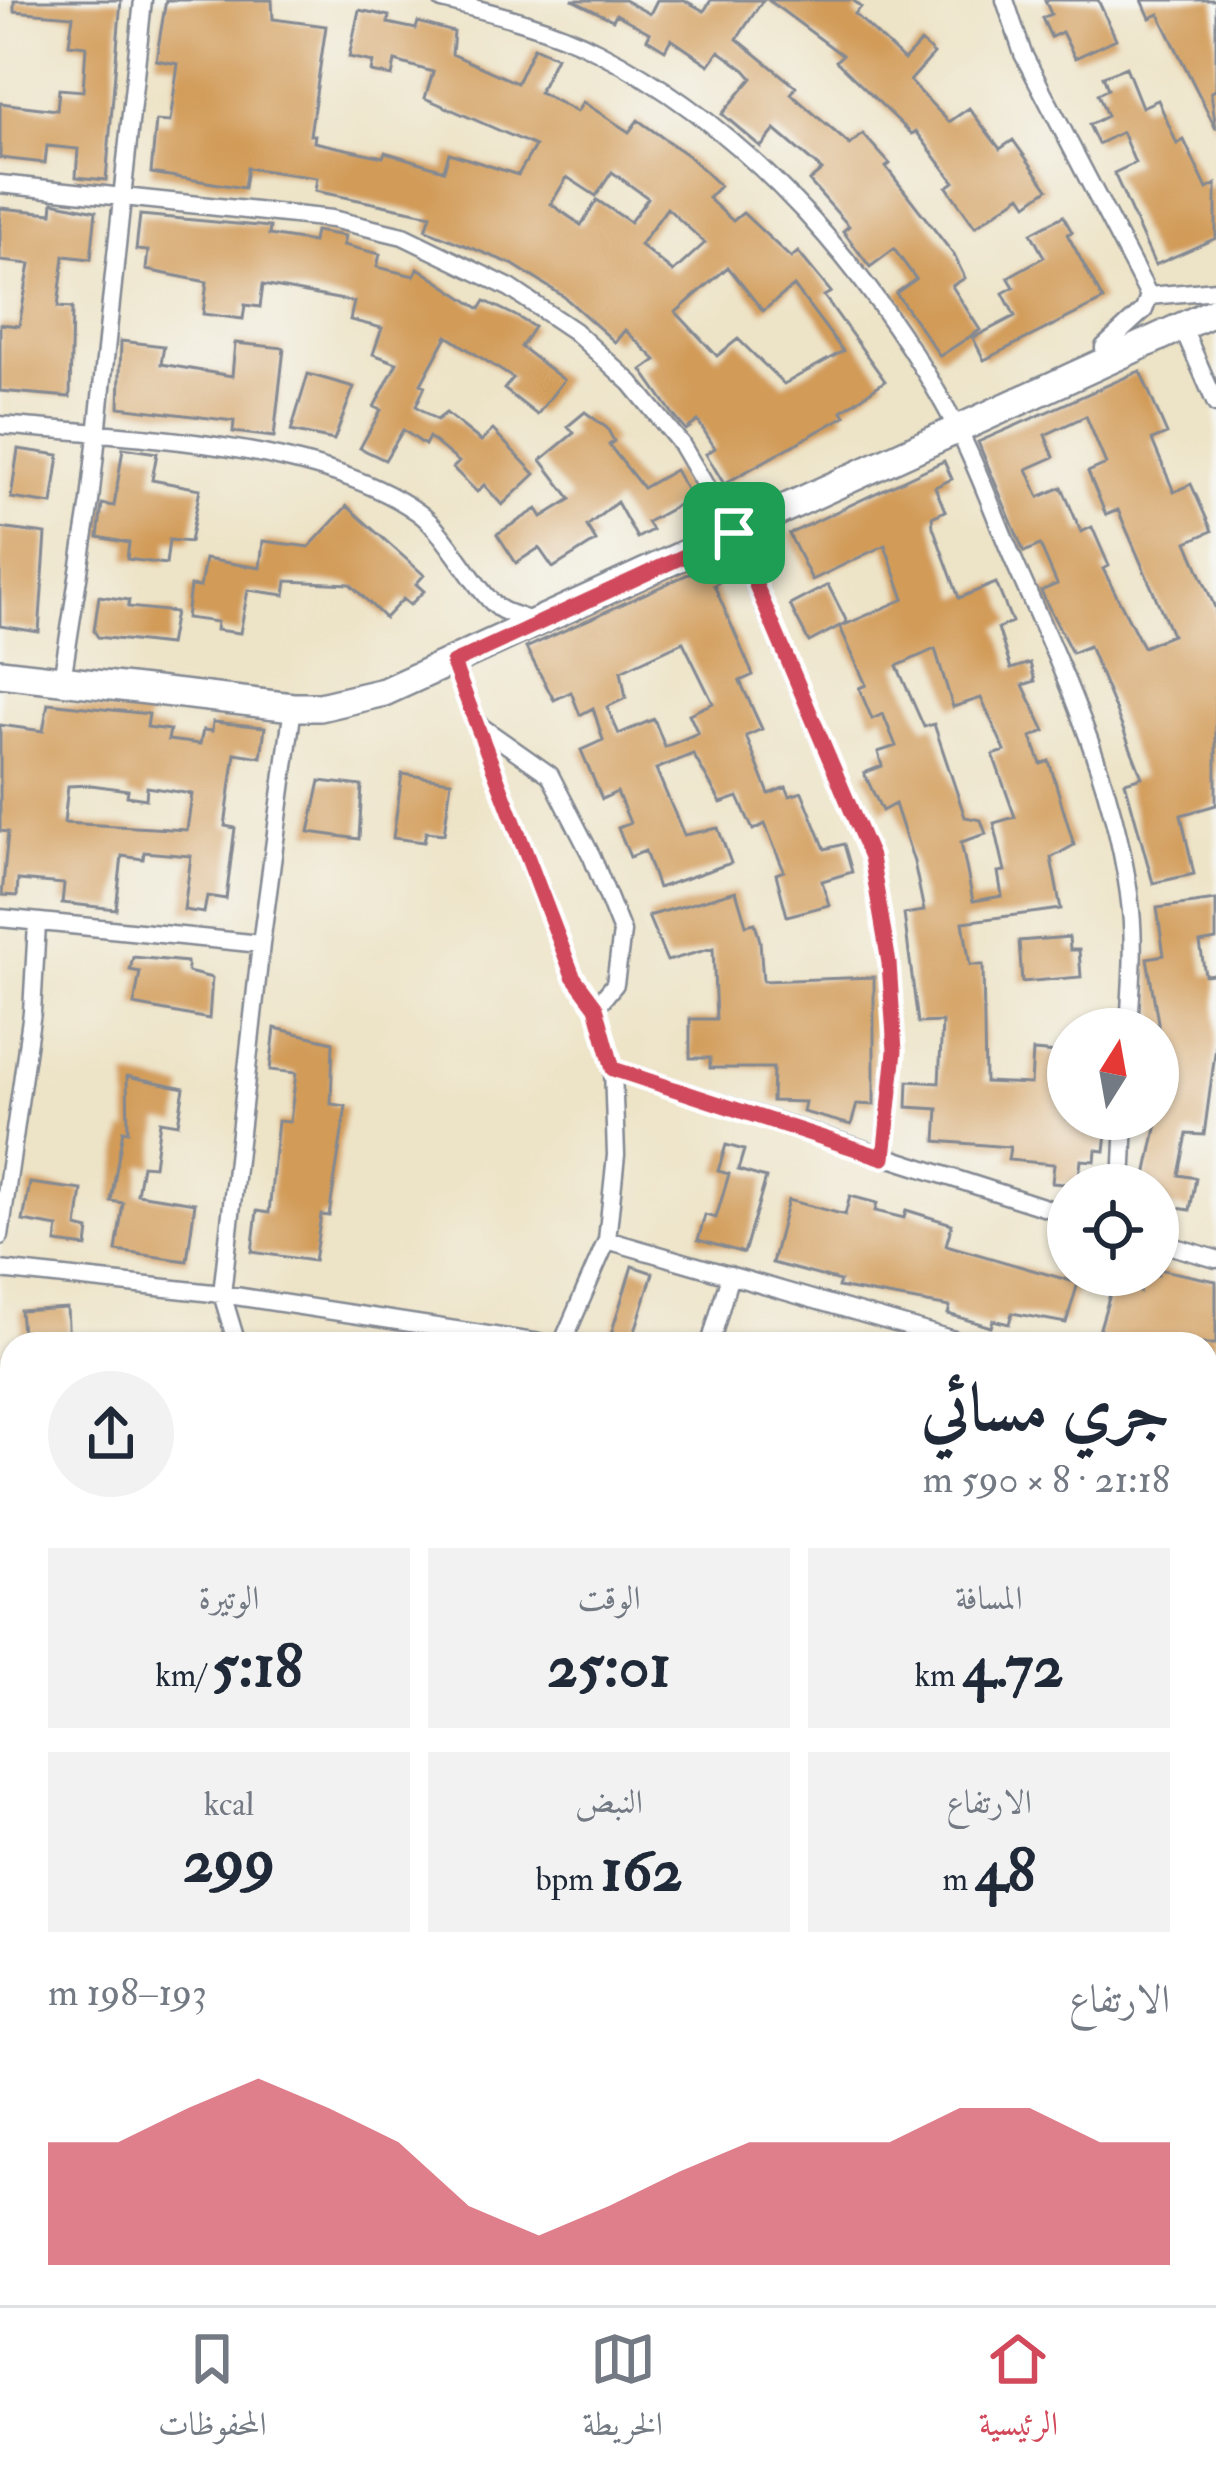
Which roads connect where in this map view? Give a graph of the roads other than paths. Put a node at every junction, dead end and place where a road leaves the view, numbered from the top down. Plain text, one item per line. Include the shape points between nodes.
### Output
1 (143, 0) edge
2 (442, 0) edge
3 (1005, 0) edge
4 (0, 184) edge
5 (123, 194) junction
6 (1216, 290) edge
7 (1149, 296) junction
8 (1216, 311) edge
9 (1182, 326) junction
10 (1105, 362) junction
11 (1216, 404) edge
12 (0, 425) edge
13 (958, 430) junction
14 (94, 434) junction
15 (734, 533) junction
16 (538, 625) junction
17 (453, 663) junction
18 (0, 673) edge
19 (62, 680) junction
20 (292, 707) junction
21 (478, 725) junction
22 (0, 918) edge
23 (38, 924) junction
24 (261, 944) junction
25 (596, 1007) junction
26 (1130, 1008) edge
27 (613, 1069) junction
28 (884, 1158) junction
29 (1047, 1208) edge
30 (0, 1236) edge
31 (607, 1240) junction
32 (1179, 1248) edge
33 (1216, 1258) edge
34 (0, 1270) edge
35 (730, 1276) junction
36 (222, 1294) junction
37 (902, 1323) junction
38 (233, 1332) edge
39 (469, 1332) edge
40 (567, 1332) edge
41 (714, 1332) edge
42 (899, 1332) edge
43 (930, 1332) edge

1 - 5 street
2 - 13 street via 597,51 698,115 789,194 884,312
3 - 7 street via 1023,54
4 - 5 street
5 - 14 street
5 - 15 street via 332,219 403,236 510,288 631,383 681,444
6 - 7 street
7 - 10 street via 1105,347
8 - 9 main road
9 - 10 main road
9 - 11 street
10 - 13 main road
12 - 14 street
13 - 15 main road
13 - 26 street via 1081,720 1121,848 1132,914
14 - 16 street via 344,471 418,513 447,537 502,610
14 - 19 street
15 - 16 main road
15 - 28 street via 871,857 895,1051
16 - 17 main road
17 - 20 main road via 351,701
17 - 21 street
18 - 19 main road
19 - 20 main road
20 - 24 street
21 - 25 street via 573,976
21 - 25 street via 550,775 592,857 622,932 616,984
22 - 23 street
23 - 24 street
23 - 30 street
24 - 36 street
25 - 27 street
27 - 28 street
27 - 31 street via 616,1155
28 - 29 street
31 - 35 street
31 - 40 street
32 - 33 street
34 - 36 street
35 - 37 street
35 - 41 street
36 - 38 street
36 - 39 street
37 - 42 street
37 - 43 street

